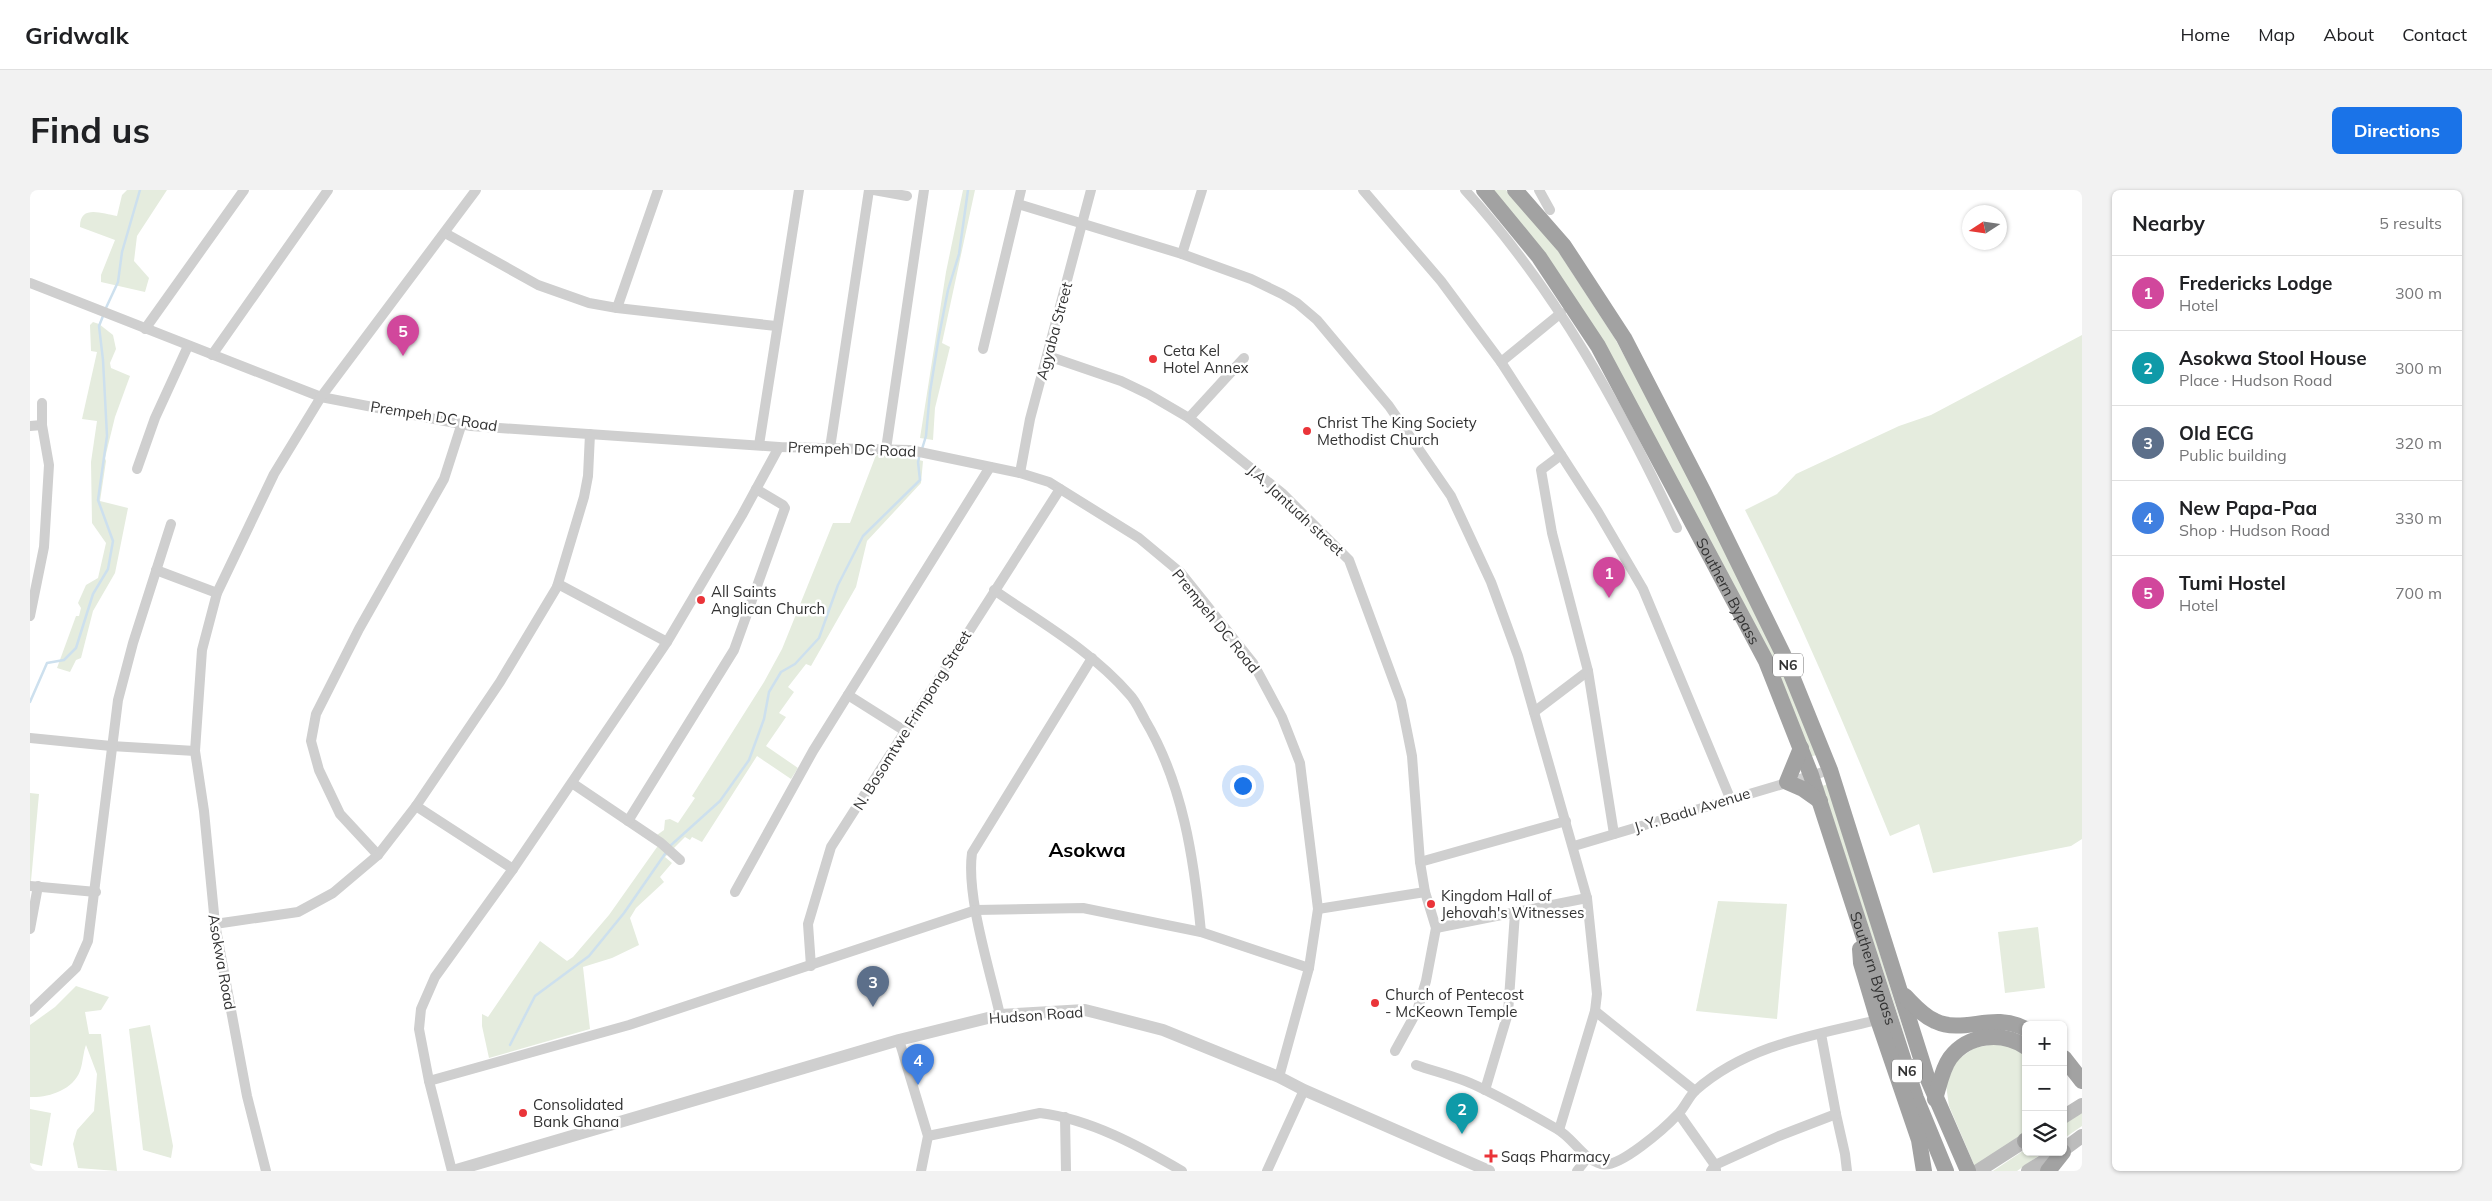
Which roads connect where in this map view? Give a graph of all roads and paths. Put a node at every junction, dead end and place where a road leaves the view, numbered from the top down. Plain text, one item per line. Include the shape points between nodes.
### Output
1 (244, 190) edge
2 (328, 190) edge
3 (476, 190) edge
4 (658, 190) edge
5 (799, 190) edge
6 (869, 190) edge
7 (874, 190) edge
8 (924, 190) edge
9 (1022, 190) edge
10 (1091, 190) edge
11 (1202, 190) edge
12 (1363, 190) edge
13 (1465, 190) edge
14 (1484, 190) edge
15 (1515, 190) edge
16 (1539, 190) edge
17 (907, 196) dead end
18 (1018, 204) junction
19 (1550, 210) dead end
20 (1082, 224) junction
21 (445, 234) junction
22 (1182, 254) junction
23 (30, 283) edge
24 (617, 308) junction
25 (1561, 313) junction
26 (776, 326) junction
27 (145, 329) junction
28 (188, 346) junction
29 (983, 349) dead end
30 (212, 355) junction
31 (1048, 356) junction
32 (1244, 358) dead end
33 (1501, 362) junction
34 (321, 396) junction
35 (42, 403) dead end
36 (1188, 418) junction
37 (462, 423) junction
38 (42, 425) junction
39 (30, 426) edge
40 (590, 434) junction
41 (759, 445) junction
42 (779, 446) junction
43 (830, 448) junction
44 (886, 449) junction
45 (1561, 455) junction
46 (990, 467) junction
47 (136, 469) dead end
48 (1020, 473) junction
49 (756, 489) junction
50 (1060, 490) junction
51 (171, 524) dead end
52 (1678, 528) dead end
53 (156, 570) junction
54 (557, 586) junction
55 (994, 590) junction
56 (217, 593) junction
57 (30, 616) edge
58 (667, 642) junction
59 (1092, 658) junction
60 (1588, 672) junction
61 (848, 695) junction
62 (1534, 712) junction
63 (905, 731) junction
64 (30, 738) edge
65 (111, 746) junction
66 (1801, 748) junction
67 (195, 751) junction
68 (1830, 770) junction
69 (1811, 775) junction
70 (1787, 782) junction
71 (572, 783) junction
72 (1730, 798) junction
73 (1820, 801) junction
74 (416, 806) junction
75 (628, 821) junction
76 (1566, 821) junction
77 (1614, 834) junction
78 (1574, 846) junction
79 (378, 855) junction
80 (680, 860) dead end
81 (1420, 862) junction
82 (513, 869) junction
83 (34, 886) edge
84 (96, 892) junction
85 (735, 892) dead end
86 (1425, 892) junction
87 (1587, 898) junction
88 (1318, 908) junction
89 (976, 910) junction
90 (1515, 913) junction
91 (215, 924) junction
92 (1860, 926) junction
93 (1436, 928) junction
94 (30, 929) edge
95 (1201, 932) junction
96 (810, 966) junction
97 (1309, 968) junction
98 (1902, 993) junction
99 (1596, 1011) junction
100 (30, 1012) edge
101 (1000, 1015) junction
102 (1878, 1020) junction
103 (2022, 1028) edge
104 (1822, 1034) junction
105 (899, 1040) junction
106 (2022, 1044) edge
107 (1395, 1051) dead end
108 (2067, 1058) edge
109 (2067, 1061) edge
110 (2082, 1063) edge
111 (1416, 1065) dead end
112 (1279, 1077) junction
113 (429, 1081) junction
114 (2082, 1081) edge
115 (1304, 1090) junction
116 (1484, 1090) junction
117 (1695, 1091) junction
118 (1935, 1099) junction
119 (2082, 1105) edge
120 (1679, 1114) junction
121 (1836, 1114) junction
122 (2067, 1114) edge
123 (1066, 1117) junction
124 (1559, 1130) junction
125 (928, 1136) junction
126 (2082, 1136) edge
127 (2022, 1143) edge
128 (2067, 1148) edge
129 (2054, 1156) edge
130 (2059, 1156) edge
131 (1588, 1158) junction
132 (1617, 1167) edge
133 (1714, 1169) edge
134 (266, 1171) edge
135 (452, 1171) edge
136 (921, 1171) edge
137 (1066, 1171) edge
138 (1182, 1171) edge
139 (1267, 1171) edge
140 (1489, 1171) edge
141 (1577, 1171) edge
142 (1846, 1171) edge
143 (1924, 1171) edge
144 (1946, 1171) edge
145 (1968, 1171) edge
146 (1978, 1171) edge
147 (2028, 1171) edge
148 (2048, 1171) edge

1 - 27 street
2 - 30 street
3 - 21 street, Asokwa Road
4 - 24 street
5 - 26 street
6 - 43 street
7 - 17 street
8 - 44 street
9 - 18 street
10 - 20 street, Agyaba Street
11 - 22 street
12 - 33 street via 1441,281
13 - 25 street
14 - 66 highway, Southern Bypass / N6 via 1539,257 1598,346 1766,661
15 - 68 highway, Southern Bypass / N6 via 1564,246 1624,338 1704,491 1783,654
16 - 19 street
18 - 20 street
18 - 29 street
20 - 22 street
20 - 31 street, Agyaba Street
21 - 24 street via 538,285 589,303
21 - 34 street, Asokwa Road
22 - 62 street via 1251,279 1297,303 1317,320 1388,406 1455,505 1491,582
23 - 27 street, Prempeh DC Road
24 - 26 street
25 - 33 street
25 - 52 street via 1592,362
26 - 41 street
27 - 28 street, Prempeh DC Road
28 - 30 street, Prempeh DC Road
28 - 47 street
30 - 34 street, Prempeh DC Road
31 - 36 street, J.A. Jantuah street via 1121,381
31 - 48 street, Agyaba Street via 1030,418
32 - 36 street
33 - 45 street
34 - 37 street, Prempeh DC Road
34 - 56 street, Asokwa Road via 274,474
35 - 38 street
36 - 81 street, J.A. Jantuah street via 1283,494 1349,560 1401,702 1412,756
37 - 40 street, Prempeh DC Road
37 - 79 street via 444,479 316,714 311,741 319,770 340,814
38 - 39 street
38 - 57 street via 49,465 44,547
40 - 41 street, Prempeh DC Road
40 - 54 street via 584,497
41 - 42 street, Prempeh DC Road
42 - 43 street, Prempeh DC Road
42 - 49 street
43 - 44 street, Prempeh DC Road
44 - 46 street, Prempeh DC Road via 935,454
45 - 60 street via 1541,470 1552,533
45 - 72 street via 1643,589
46 - 48 street, Prempeh DC Road
46 - 61 street
48 - 50 street, Prempeh DC Road via 1049,482
49 - 58 street
49 - 75 street via 785,508 734,650
50 - 55 street, N. Bosomtwe Frimpong Street
50 - 88 street, Prempeh DC Road via 1139,538 1181,574 1253,663 1282,716 1300,763
51 - 53 street
53 - 56 street
53 - 65 street via 121,690
54 - 58 street
54 - 74 street via 500,682
55 - 59 street
55 - 63 street, N. Bosomtwe Frimpong Street
56 - 67 street, Asokwa Road via 202,650
58 - 71 street
59 - 89 street via 972,853 970,873
59 - 95 street via 1131,695 1157,740 1176,788 1195,871
60 - 62 street
60 - 77 street
61 - 63 street
61 - 85 street
62 - 76 street
63 - 96 street, N. Bosomtwe Frimpong Street via 831,847 808,924
64 - 65 street
65 - 67 street
65 - 84 street
66 - 69 highway, Southern Bypass / N6
66 - 70 highway
67 - 91 street, Asokwa Road
68 - 69 street, J. Y. Badu Avenue
68 - 98 highway, Southern Bypass / N6
69 - 70 street, J. Y. Badu Avenue
69 - 73 highway, Southern Bypass / N6
70 - 72 street, J. Y. Badu Avenue
70 - 73 highway via 1803,788
71 - 75 street
71 - 82 street
72 - 77 street, J. Y. Badu Avenue
73 - 92 highway, Southern Bypass / N6
74 - 79 street
74 - 82 street
75 - 80 street
76 - 78 street
76 - 81 street
77 - 78 street, J. Y. Badu Avenue
78 - 87 street
79 - 91 street via 333,893 298,912
81 - 86 street, J.A. Jantuah street
82 - 113 street via 435,977 421,1009 418,1029
83 - 84 street
83 - 94 street
84 - 100 street via 84,954 76,968
86 - 88 street
86 - 93 street, J.A. Jantuah street
87 - 90 street
87 - 99 street
88 - 97 street, Prempeh DC Road
89 - 95 street via 1083,908
89 - 96 street
89 - 101 street
90 - 93 street
90 - 116 street via 1508,1014
91 - 134 street, Asokwa Road via 247,1096
92 - 102 highway via 1861,963
92 - 144 highway, Southern Bypass / N6 via 1916,1098
93 - 107 street via 1417,1011
95 - 97 street
96 - 113 street via 629,1026
97 - 112 street, Prempeh DC Road
98 - 103 highway via 1935,1022 1961,1026 2002,1020
98 - 118 highway, Southern Bypass / N6
99 - 117 street
99 - 124 street
101 - 105 street, Hudson Road
101 - 112 street, Hudson Road via 1098,1012 1163,1030
102 - 104 street
102 - 143 highway via 1919,1140
104 - 117 street via 1762,1050 1735,1063
104 - 121 street
105 - 125 street
105 - 135 street, Hudson Road
106 - 118 highway via 1994,1036 1968,1042 1948,1060
108 - 110 highway
109 - 114 highway
111 - 116 street
112 - 115 street, Hudson Road
113 - 135 street
115 - 139 street
115 - 140 street, Hudson Road
116 - 124 street
117 - 120 street
118 - 145 highway, Southern Bypass / N6
119 - 122 main road
120 - 132 street
120 - 133 street
121 - 133 street via 1779,1136
121 - 142 street
123 - 125 street via 1040,1113
123 - 137 street
123 - 138 street via 1094,1127
124 - 131 street
125 - 136 street
126 - 128 main road
127 - 146 main road
129 - 147 main road
130 - 148 highway
131 - 132 street via 1602,1165
131 - 141 street

